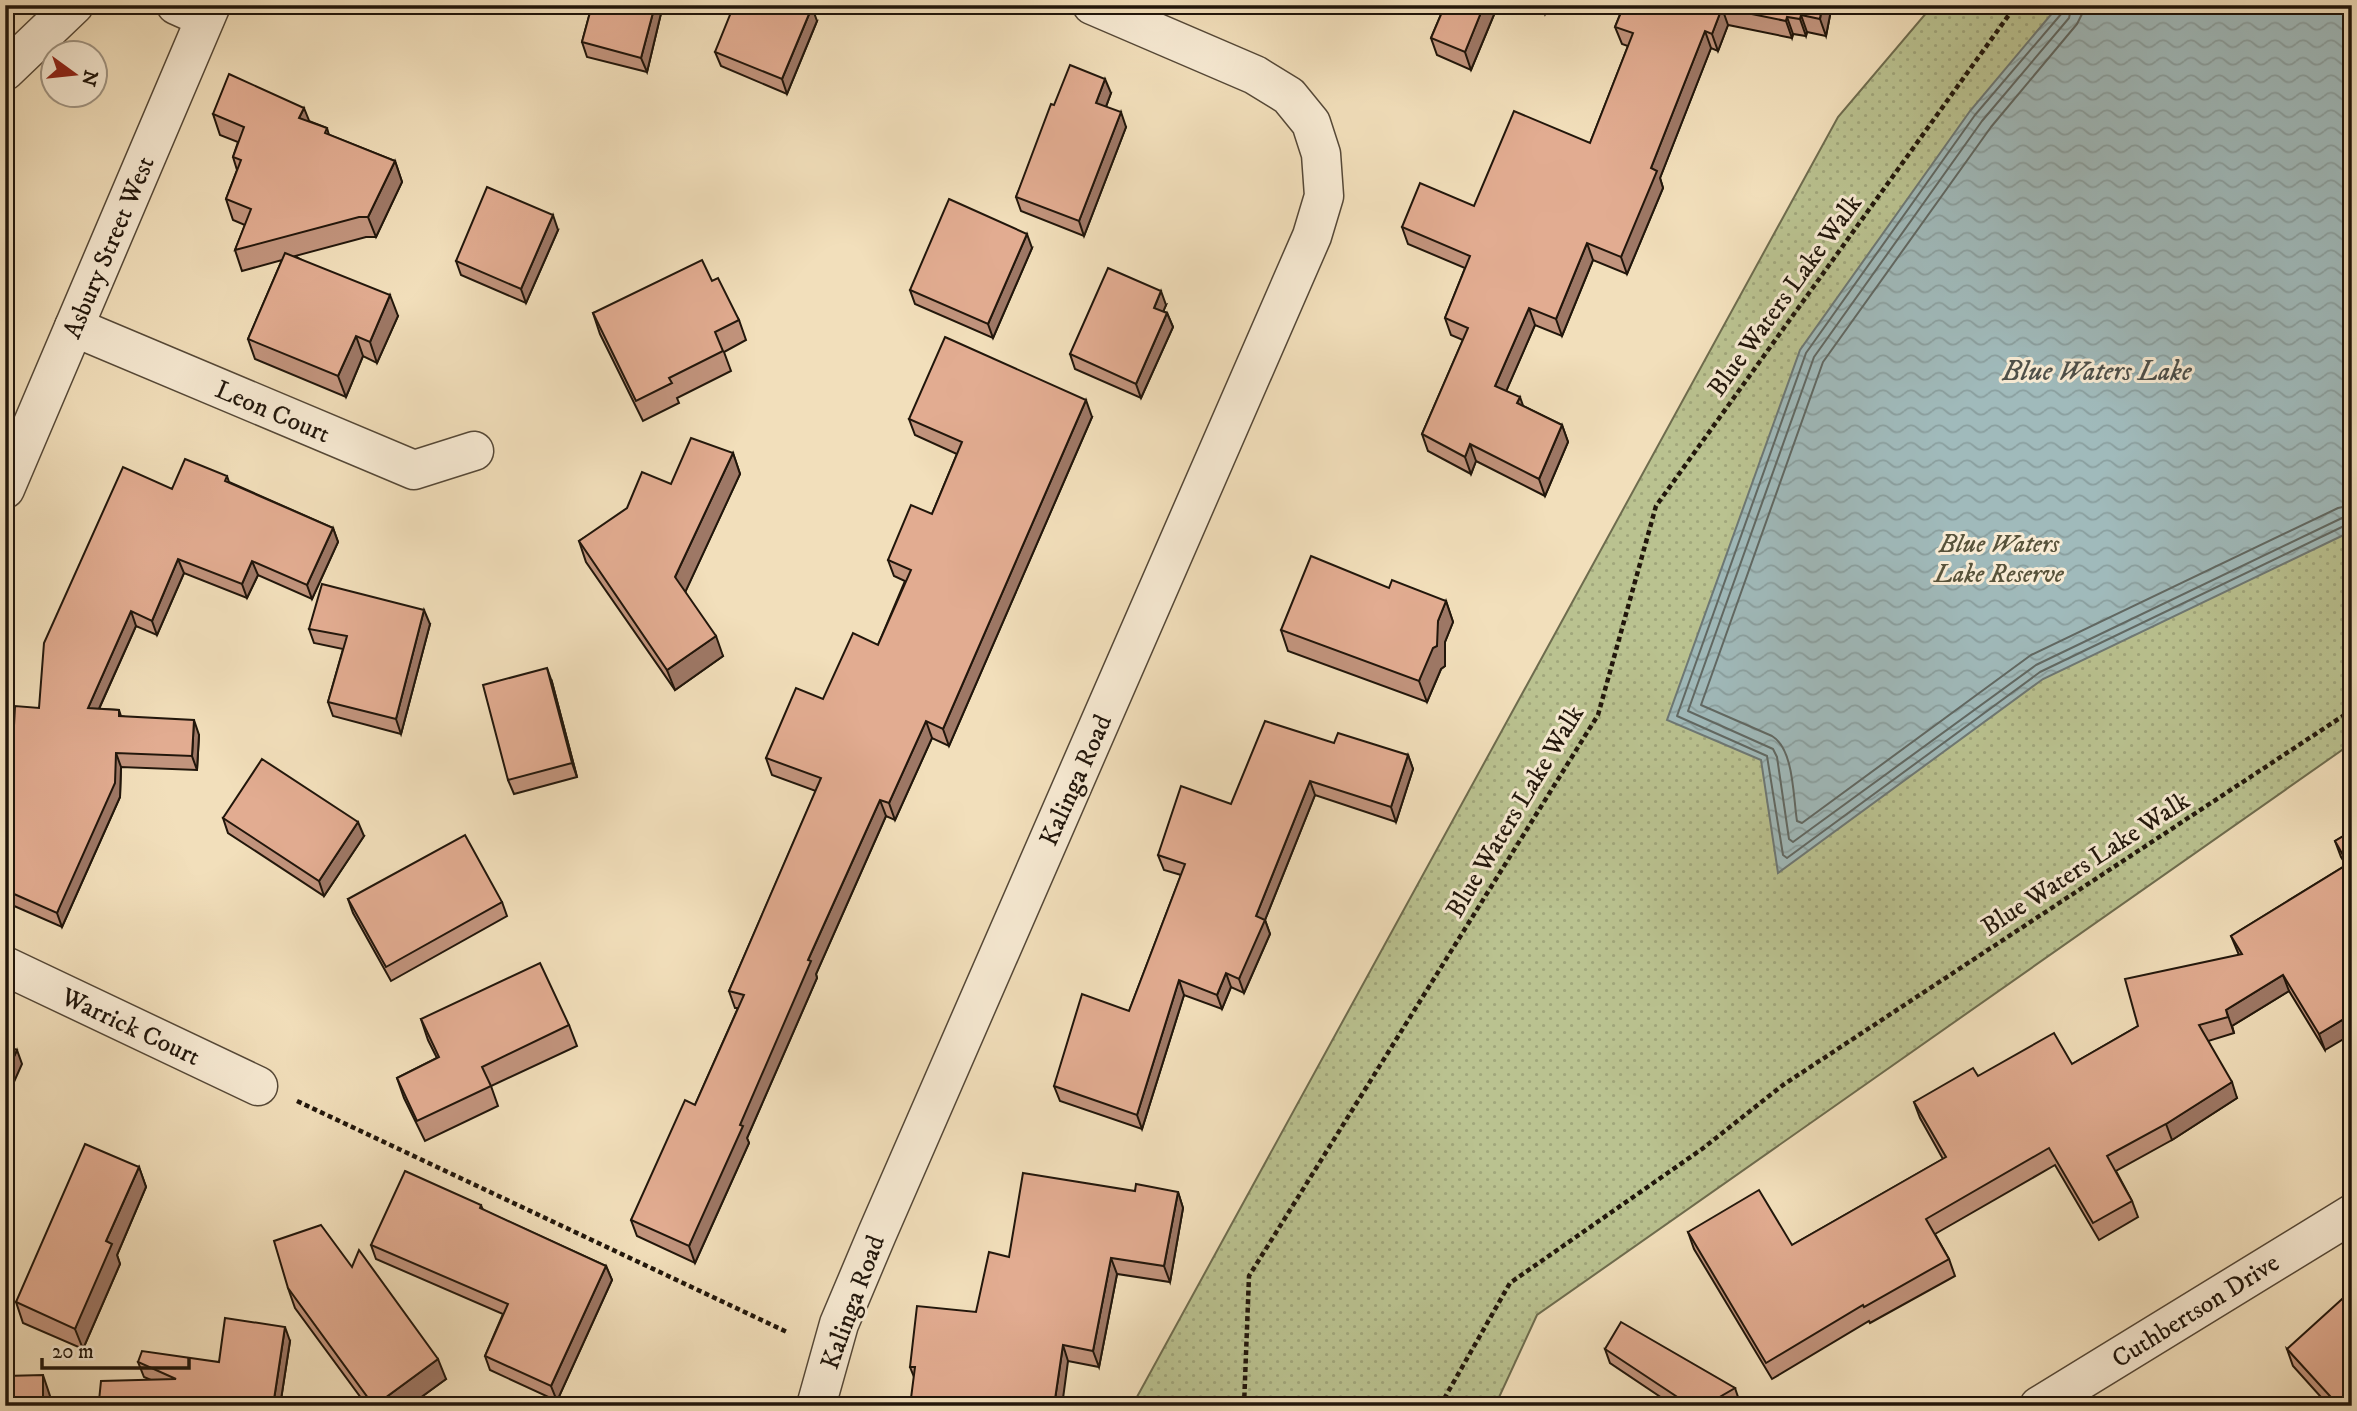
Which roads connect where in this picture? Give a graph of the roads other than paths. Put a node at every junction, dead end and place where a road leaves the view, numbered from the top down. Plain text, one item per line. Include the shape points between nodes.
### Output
1 (75, 5) edge
2 (1092, 5) edge
3 (198, 10) edge
4 (1147, 17) edge
5 (5, 71) edge
6 (74, 327) junction
7 (474, 451) dead end
8 (5, 489) edge
9 (5, 967) edge
10 (258, 1086) road end
11 (2352, 1214) edge
12 (817, 1406) edge
13 (2039, 1406) edge

1 - 5 street
2 - 4 street, Kalinga Road
3 - 6 street, Asbury Street West
4 - 12 street, Kalinga Road via 1289,96 1311,123 1321,154 1324,196 1312,236 839,1324
6 - 7 street, Leon Court via 414,470
6 - 8 street, Asbury Street West
9 - 10 street, Warrick Court
11 - 13 street, Cuthbertson Drive

